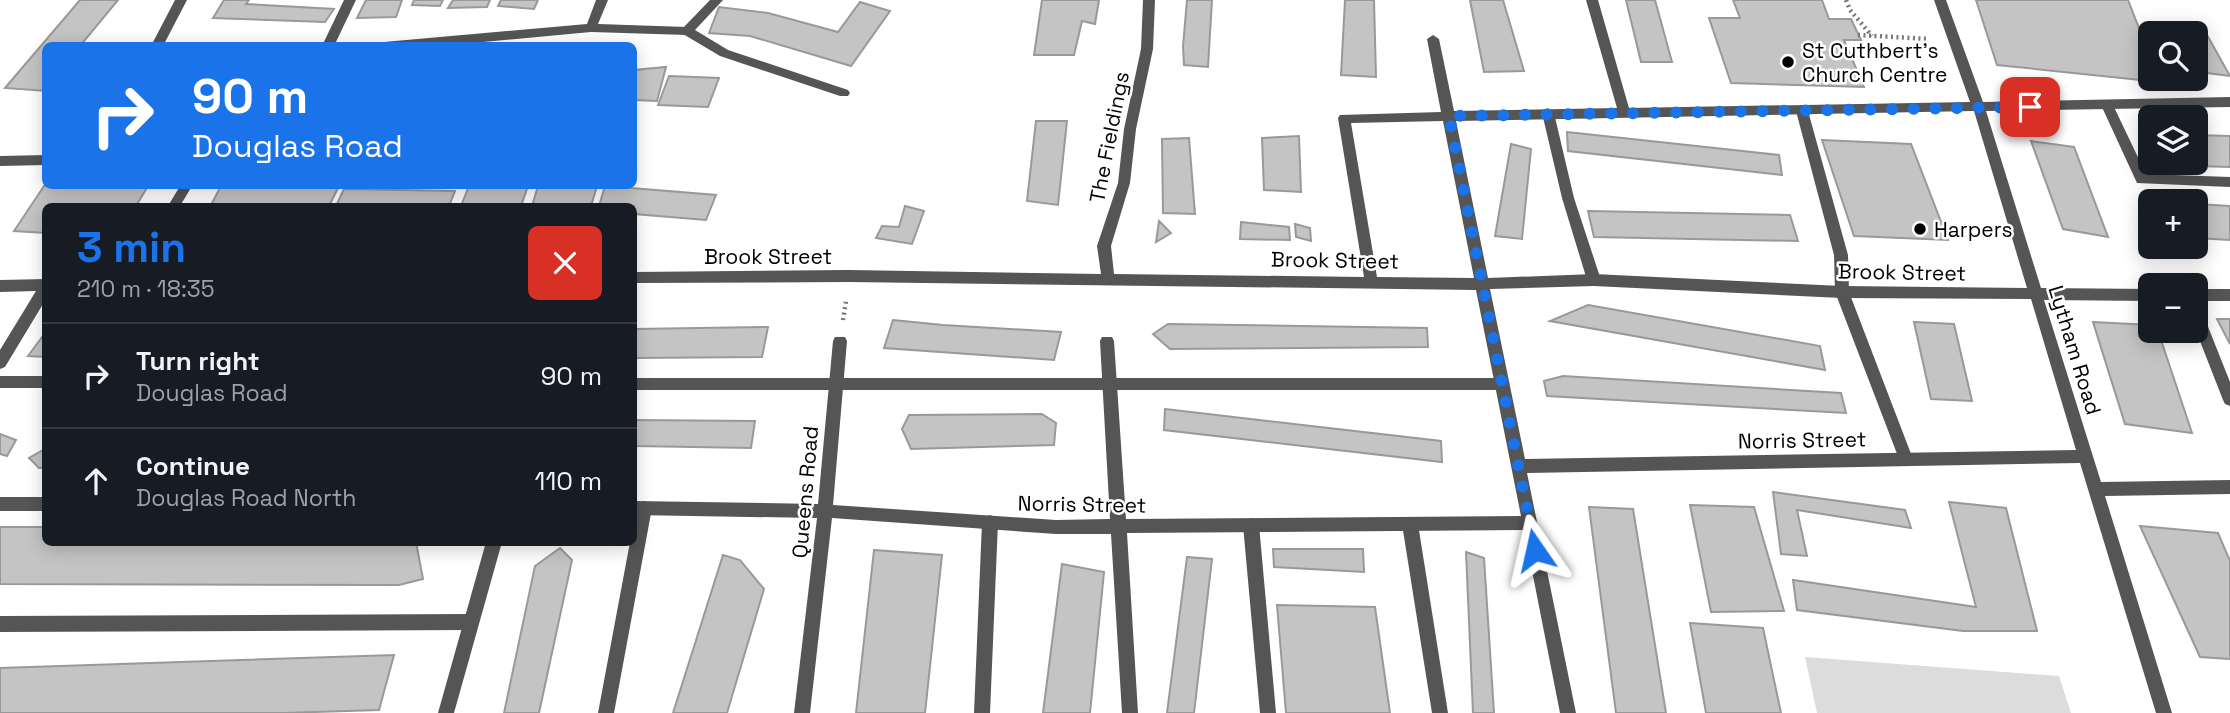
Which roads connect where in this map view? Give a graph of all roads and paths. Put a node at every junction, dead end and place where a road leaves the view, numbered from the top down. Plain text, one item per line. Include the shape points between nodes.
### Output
1 (181, 0) edge
2 (350, 0) edge
3 (602, 0) edge
4 (717, 0) edge
5 (1149, 0) edge
6 (1592, 0) edge
7 (1846, 0) edge
8 (1941, 0) edge
9 (591, 28) junction
10 (687, 31) junction
11 (1858, 36) dead end
12 (1873, 36) junction
13 (1433, 39) dead end
14 (1955, 40) junction
15 (159, 42) edge
16 (330, 42) edge
17 (430, 42) edge
18 (844, 93) dead end
19 (2230, 102) edge
20 (2107, 105) junction
21 (1979, 109) junction
22 (1802, 111) junction
23 (1548, 113) junction
24 (1625, 114) junction
25 (1449, 116) junction
26 (0, 160) edge
27 (42, 160) edge
28 (2230, 182) edge
29 (849, 276) junction
30 (637, 278) edge
31 (1108, 280) junction
32 (1594, 280) junction
33 (1371, 281) junction
34 (1482, 284) junction
35 (42, 285) edge
36 (0, 286) edge
37 (42, 292) edge
38 (1842, 292) junction
39 (2036, 295) junction
40 (2138, 295) edge
41 (2208, 295) edge
42 (2230, 295) edge
43 (2208, 339) edge
44 (839, 341) joint
45 (1107, 341) dead end
46 (0, 363) edge
47 (2225, 375) edge
48 (0, 382) edge
49 (42, 382) edge
50 (1110, 382) junction
51 (637, 384) edge
52 (1502, 384) junction
53 (836, 385) junction
54 (2230, 400) edge
55 (2085, 456) junction
56 (1906, 459) junction
57 (1518, 466) junction
58 (2230, 487) edge
59 (2096, 489) junction
60 (0, 504) edge
61 (42, 504) edge
62 (639, 508) edge
63 (825, 511) junction
64 (990, 522) junction
65 (1530, 523) junction
66 (1410, 524) junction
67 (1251, 525) junction
68 (1119, 526) junction
69 (493, 546) edge
70 (633, 546) edge
71 (471, 622) junction
72 (0, 624) edge
73 (446, 713) edge
74 (607, 713) edge
75 (802, 713) edge
76 (982, 713) edge
77 (1130, 713) edge
78 (1268, 713) edge
79 (1440, 713) edge
80 (1568, 713) edge
81 (2164, 713) edge

1 - 15 street
2 - 16 street
3 - 9 street
4 - 10 street
5 - 31 street, The Fieldings via 1147,49 1124,183 1104,246
6 - 24 street
7 - 12 path
8 - 14 street, Lytham Road
9 - 10 street
9 - 17 street
10 - 18 street via 724,53
11 - 12 path
12 - 14 path
13 - 25 street
14 - 21 street, Lytham Road
19 - 20 street
20 - 21 street
20 - 28 street via 2142,179
21 - 22 street
21 - 39 street, Lytham Road
22 - 24 street
22 - 38 street via 1841,254
23 - 24 street
23 - 25 street
23 - 32 street
25 - 33 street via 1344,118
25 - 34 street
26 - 27 street
29 - 30 street, Brook Street
29 - 31 street, Brook Street
29 - 44 path
31 - 33 street, Brook Street
32 - 34 street, Brook Street
32 - 38 street, Brook Street
33 - 34 street, Brook Street
34 - 52 street
35 - 36 street
37 - 46 street
38 - 39 street, Brook Street
38 - 56 street
39 - 40 street, Brook Street
39 - 55 street, Lytham Road
41 - 42 street
43 - 47 street
44 - 53 street, Queens Road
45 - 50 street
47 - 54 street
48 - 49 street
50 - 52 street
50 - 53 street
50 - 68 street
51 - 53 street
52 - 57 street
53 - 63 street, Queens Road
55 - 56 street, Norris Street
55 - 59 street, Lytham Road
56 - 57 street, Norris Street
57 - 65 street
58 - 59 street
59 - 81 street, Lytham Road
60 - 61 street
62 - 63 street, Norris Street
63 - 64 street, Norris Street
63 - 75 street, Queens Road
64 - 68 street, Norris Street
64 - 76 street
65 - 66 street, Norris Street
65 - 80 street
66 - 67 street, Norris Street
66 - 79 street
67 - 68 street, Norris Street
67 - 78 street
68 - 77 street
69 - 71 street
70 - 74 street
71 - 72 street
71 - 73 street

